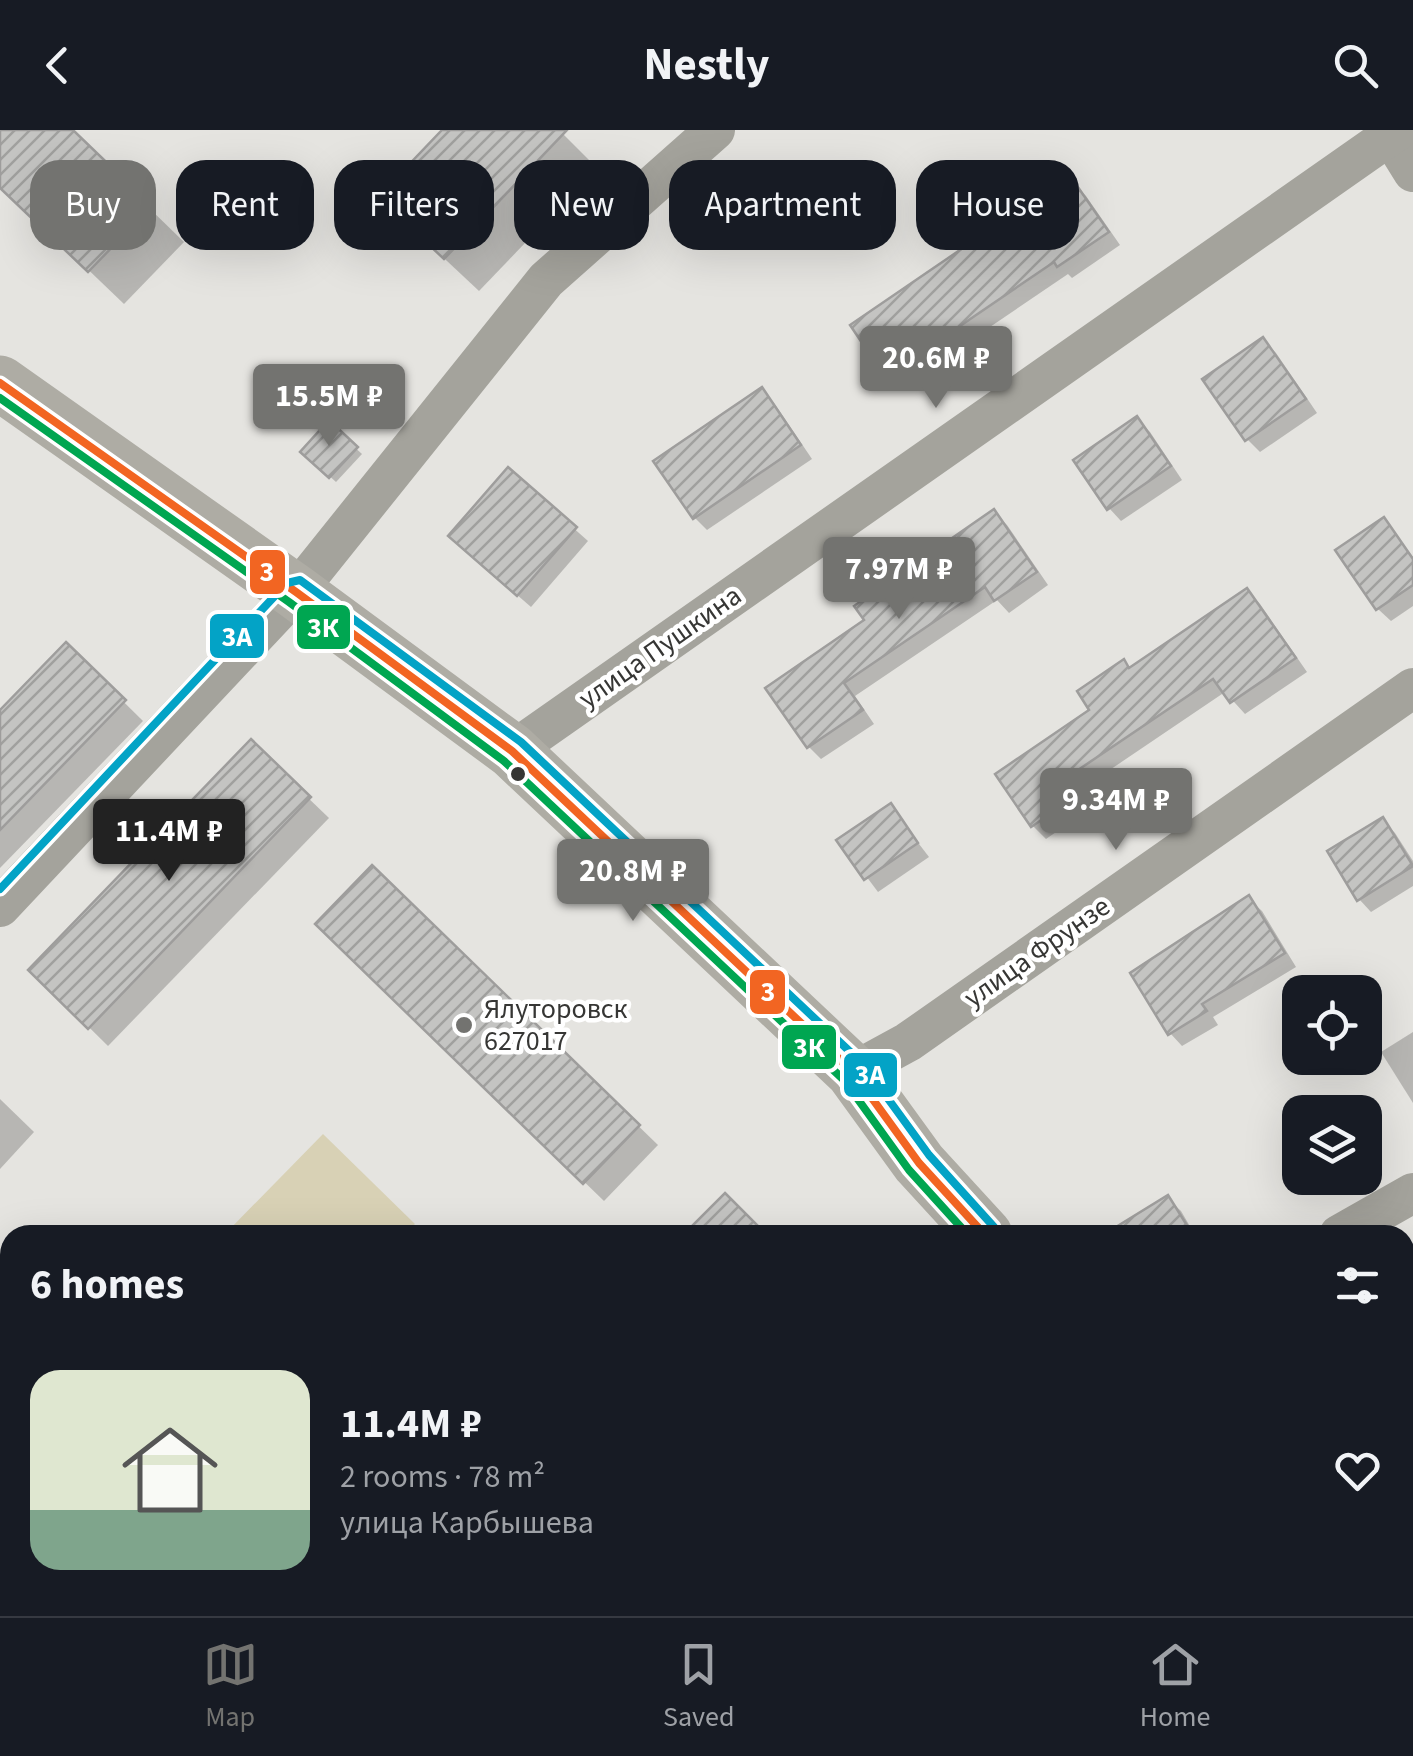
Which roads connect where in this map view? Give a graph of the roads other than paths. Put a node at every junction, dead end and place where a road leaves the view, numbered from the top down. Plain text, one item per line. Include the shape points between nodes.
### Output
1 (714, 130) edge
2 (1392, 132) edge
3 (1413, 172) edge
4 (0, 383) edge
5 (296, 592) junction
6 (1413, 688) edge
7 (512, 751) junction
8 (0, 908) edge
9 (853, 1072) junction
10 (1413, 1193) edge
11 (976, 1225) edge
12 (1357, 1225) edge

1 - 5 street via 546,280
2 - 3 street
2 - 7 street, улица Пушкина
4 - 5 street
5 - 7 street
5 - 8 street
6 - 9 street, улица Фрунзе via 908,1042
7 - 9 street
9 - 11 street via 918,1163
10 - 12 street

